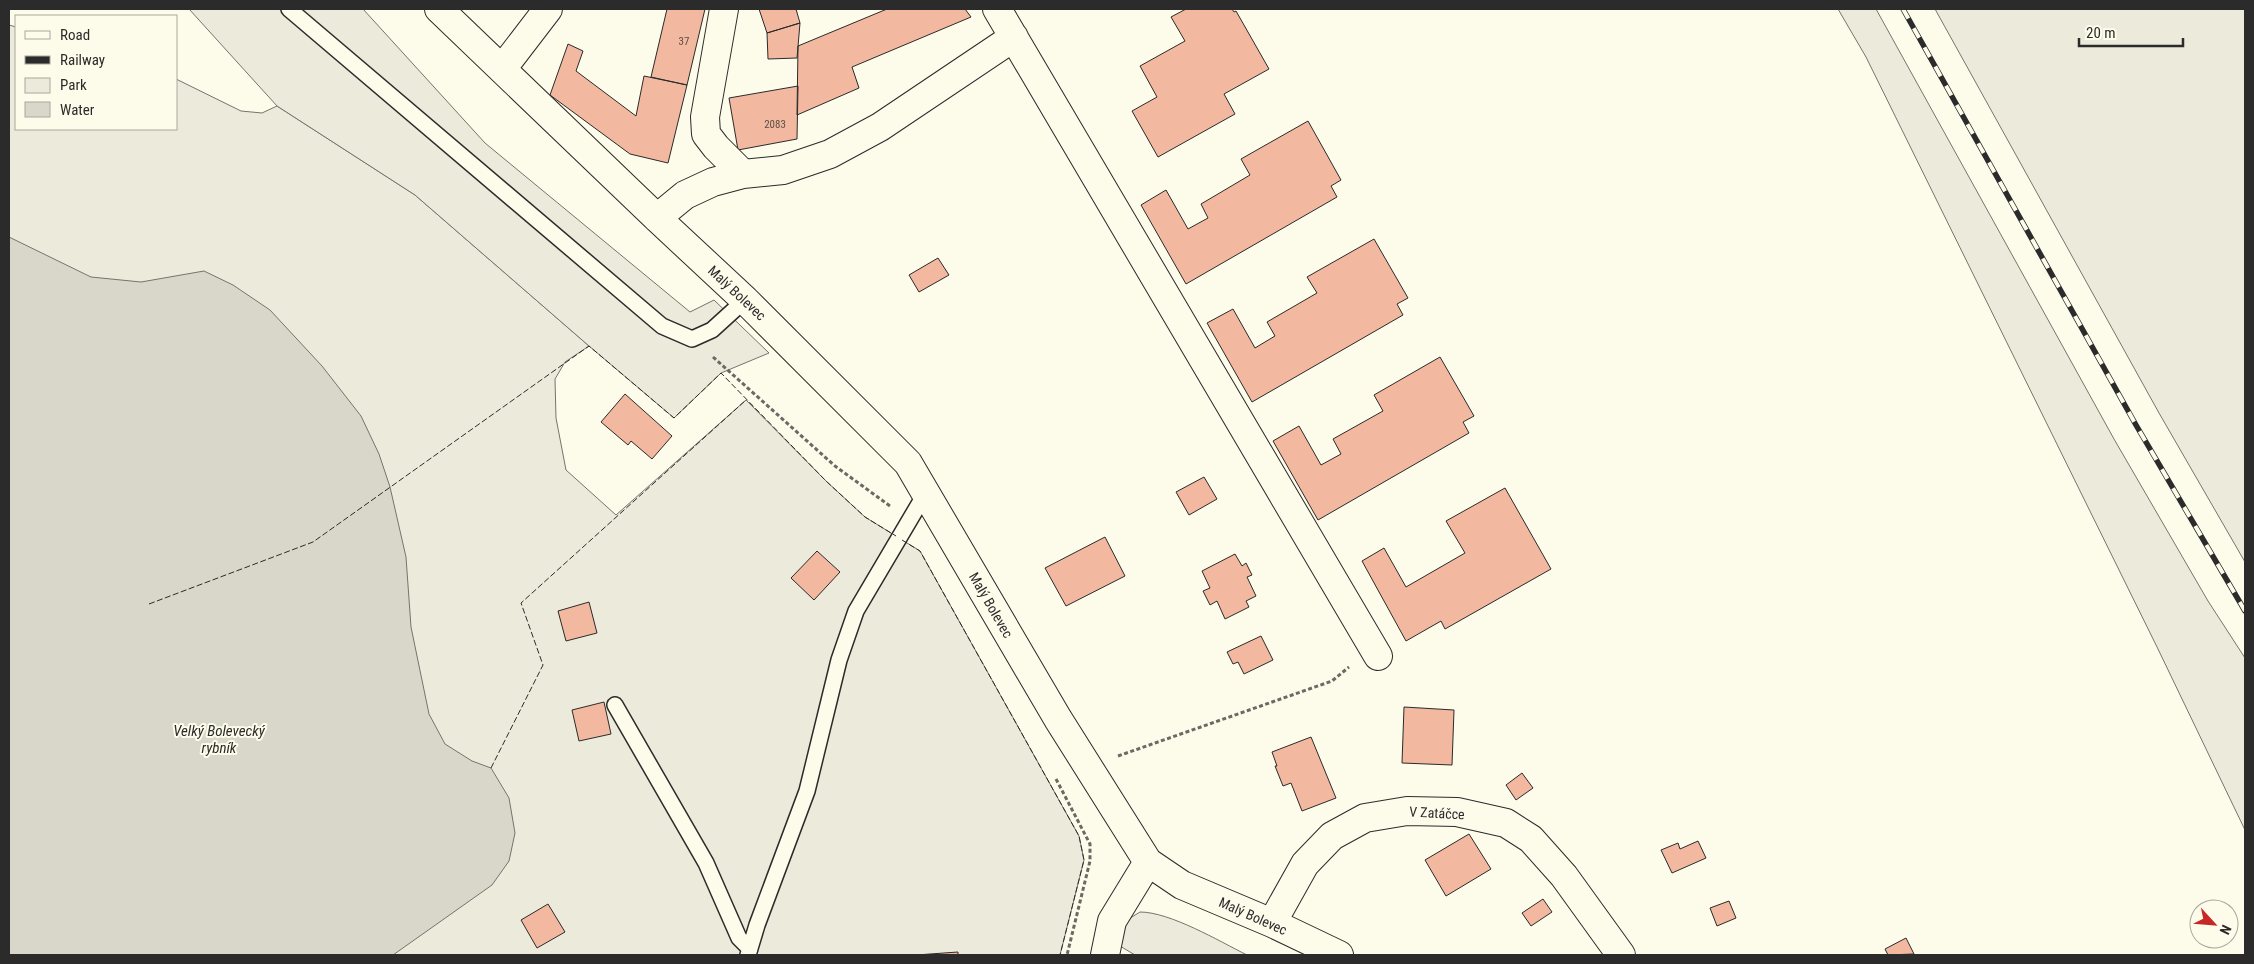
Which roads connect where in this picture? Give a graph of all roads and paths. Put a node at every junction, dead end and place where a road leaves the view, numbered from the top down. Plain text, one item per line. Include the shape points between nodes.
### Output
1 (289, 9) edge
2 (439, 9) edge
3 (548, 9) edge
4 (724, 9) edge
5 (997, 9) edge
6 (1014, 37) junction
7 (502, 70) junction
8 (743, 174) junction
9 (657, 218) junction
10 (745, 300) junction
11 (692, 338) junction
12 (925, 494) junction
13 (907, 524) junction
14 (1376, 652) joint
15 (615, 705) dead end
16 (1088, 767) junction
17 (1053, 776) dead end
18 (1148, 862) junction
19 (1272, 924) junction
20 (749, 952) edge
21 (1067, 955) edge
22 (1105, 955) edge
23 (1339, 955) edge
24 (1621, 955) edge

1 - 11 lane via 662,326
2 - 7 street, Malý Bolevec
3 - 7 street
4 - 8 street via 705,117 706,134
5 - 6 street
6 - 8 street via 880,127 830,154 783,170
6 - 14 street
7 - 9 street, Malý Bolevec
8 - 9 street via 713,182 685,195
9 - 10 street, Malý Bolevec
10 - 11 lane via 712,330
10 - 12 street, Malý Bolevec via 908,463
11 - 13 path via 835,466 893,508
12 - 13 lane
12 - 16 street, Malý Bolevec
13 - 20 lane via 856,611 838,660 807,791
14 - 16 path via 1332,680
15 - 20 lane via 706,863 739,938
16 - 18 street, Malý Bolevec
17 - 21 path via 1090,844 1090,861
18 - 19 street, Malý Bolevec via 1182,885
18 - 22 street via 1112,921
19 - 23 street, Malý Bolevec
19 - 24 street, V Zatáčce via 1305,864 1332,836 1365,818 1407,811 1457,812 1506,823 1531,839 1564,876

